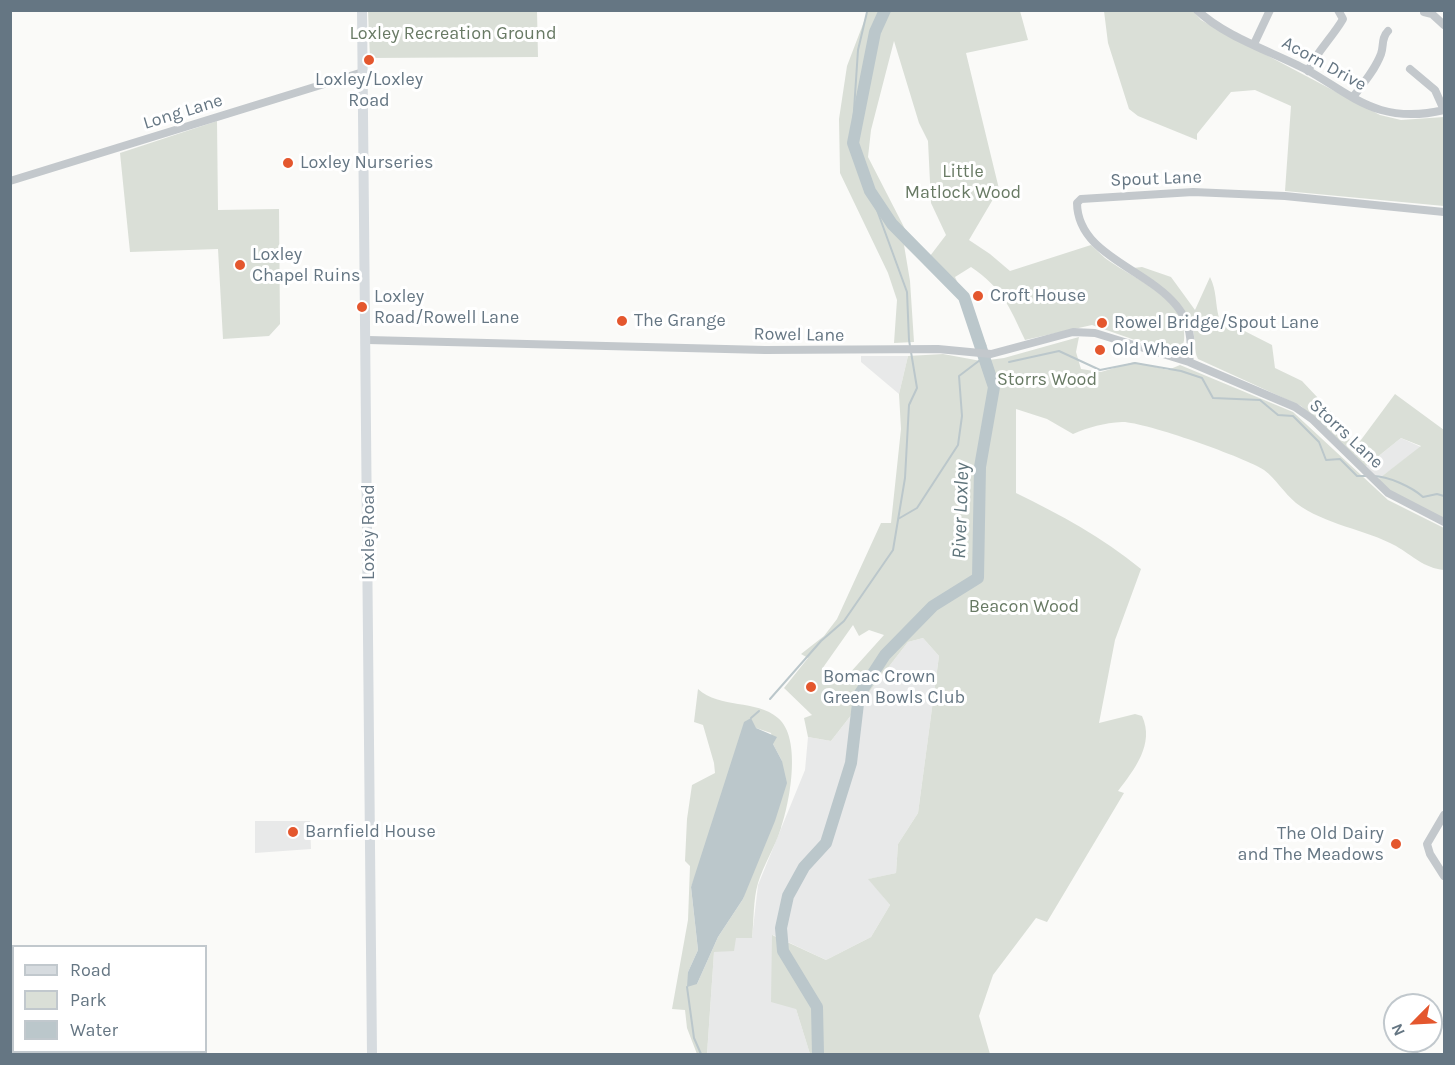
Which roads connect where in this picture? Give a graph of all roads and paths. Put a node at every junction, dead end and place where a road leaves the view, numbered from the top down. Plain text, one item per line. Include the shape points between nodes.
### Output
1 (362, 10) edge
2 (1197, 10) edge
3 (1270, 10) edge
4 (1338, 10) edge
5 (1424, 12) dead end
6 (1444, 25) edge
7 (1388, 31) dead end
8 (1254, 44) junction
9 (1410, 69) dead end
10 (1308, 71) junction
11 (363, 72) junction
12 (1353, 97) junction
13 (1444, 110) edge
14 (10, 181) edge
15 (1444, 212) edge
16 (368, 340) junction
17 (1189, 362) junction
18 (1444, 522) edge
19 (1444, 815) edge
20 (1444, 876) edge
21 (372, 1054) edge

1 - 11 main road, Loxley Road
2 - 8 street, Acorn Drive
3 - 8 street
4 - 10 street via 1343,19
5 - 6 street
7 - 12 street via 1376,65
8 - 10 street, Acorn Drive
9 - 13 street via 1435,90
10 - 12 street, Acorn Drive
11 - 14 street, Long Lane
11 - 16 main road, Loxley Road
12 - 13 street, Acorn Drive via 1400,114
15 - 17 street, Spout Lane via 1285,196 1193,192 1081,199 1077,203 1079,214 1098,246 1160,288 1182,314 1190,336
16 - 17 street, Rowel Lane via 962,350 991,354 1086,331
16 - 21 main road, Loxley Road
17 - 18 street, Storrs Lane via 1304,412 1401,501
19 - 20 street via 1427,844

